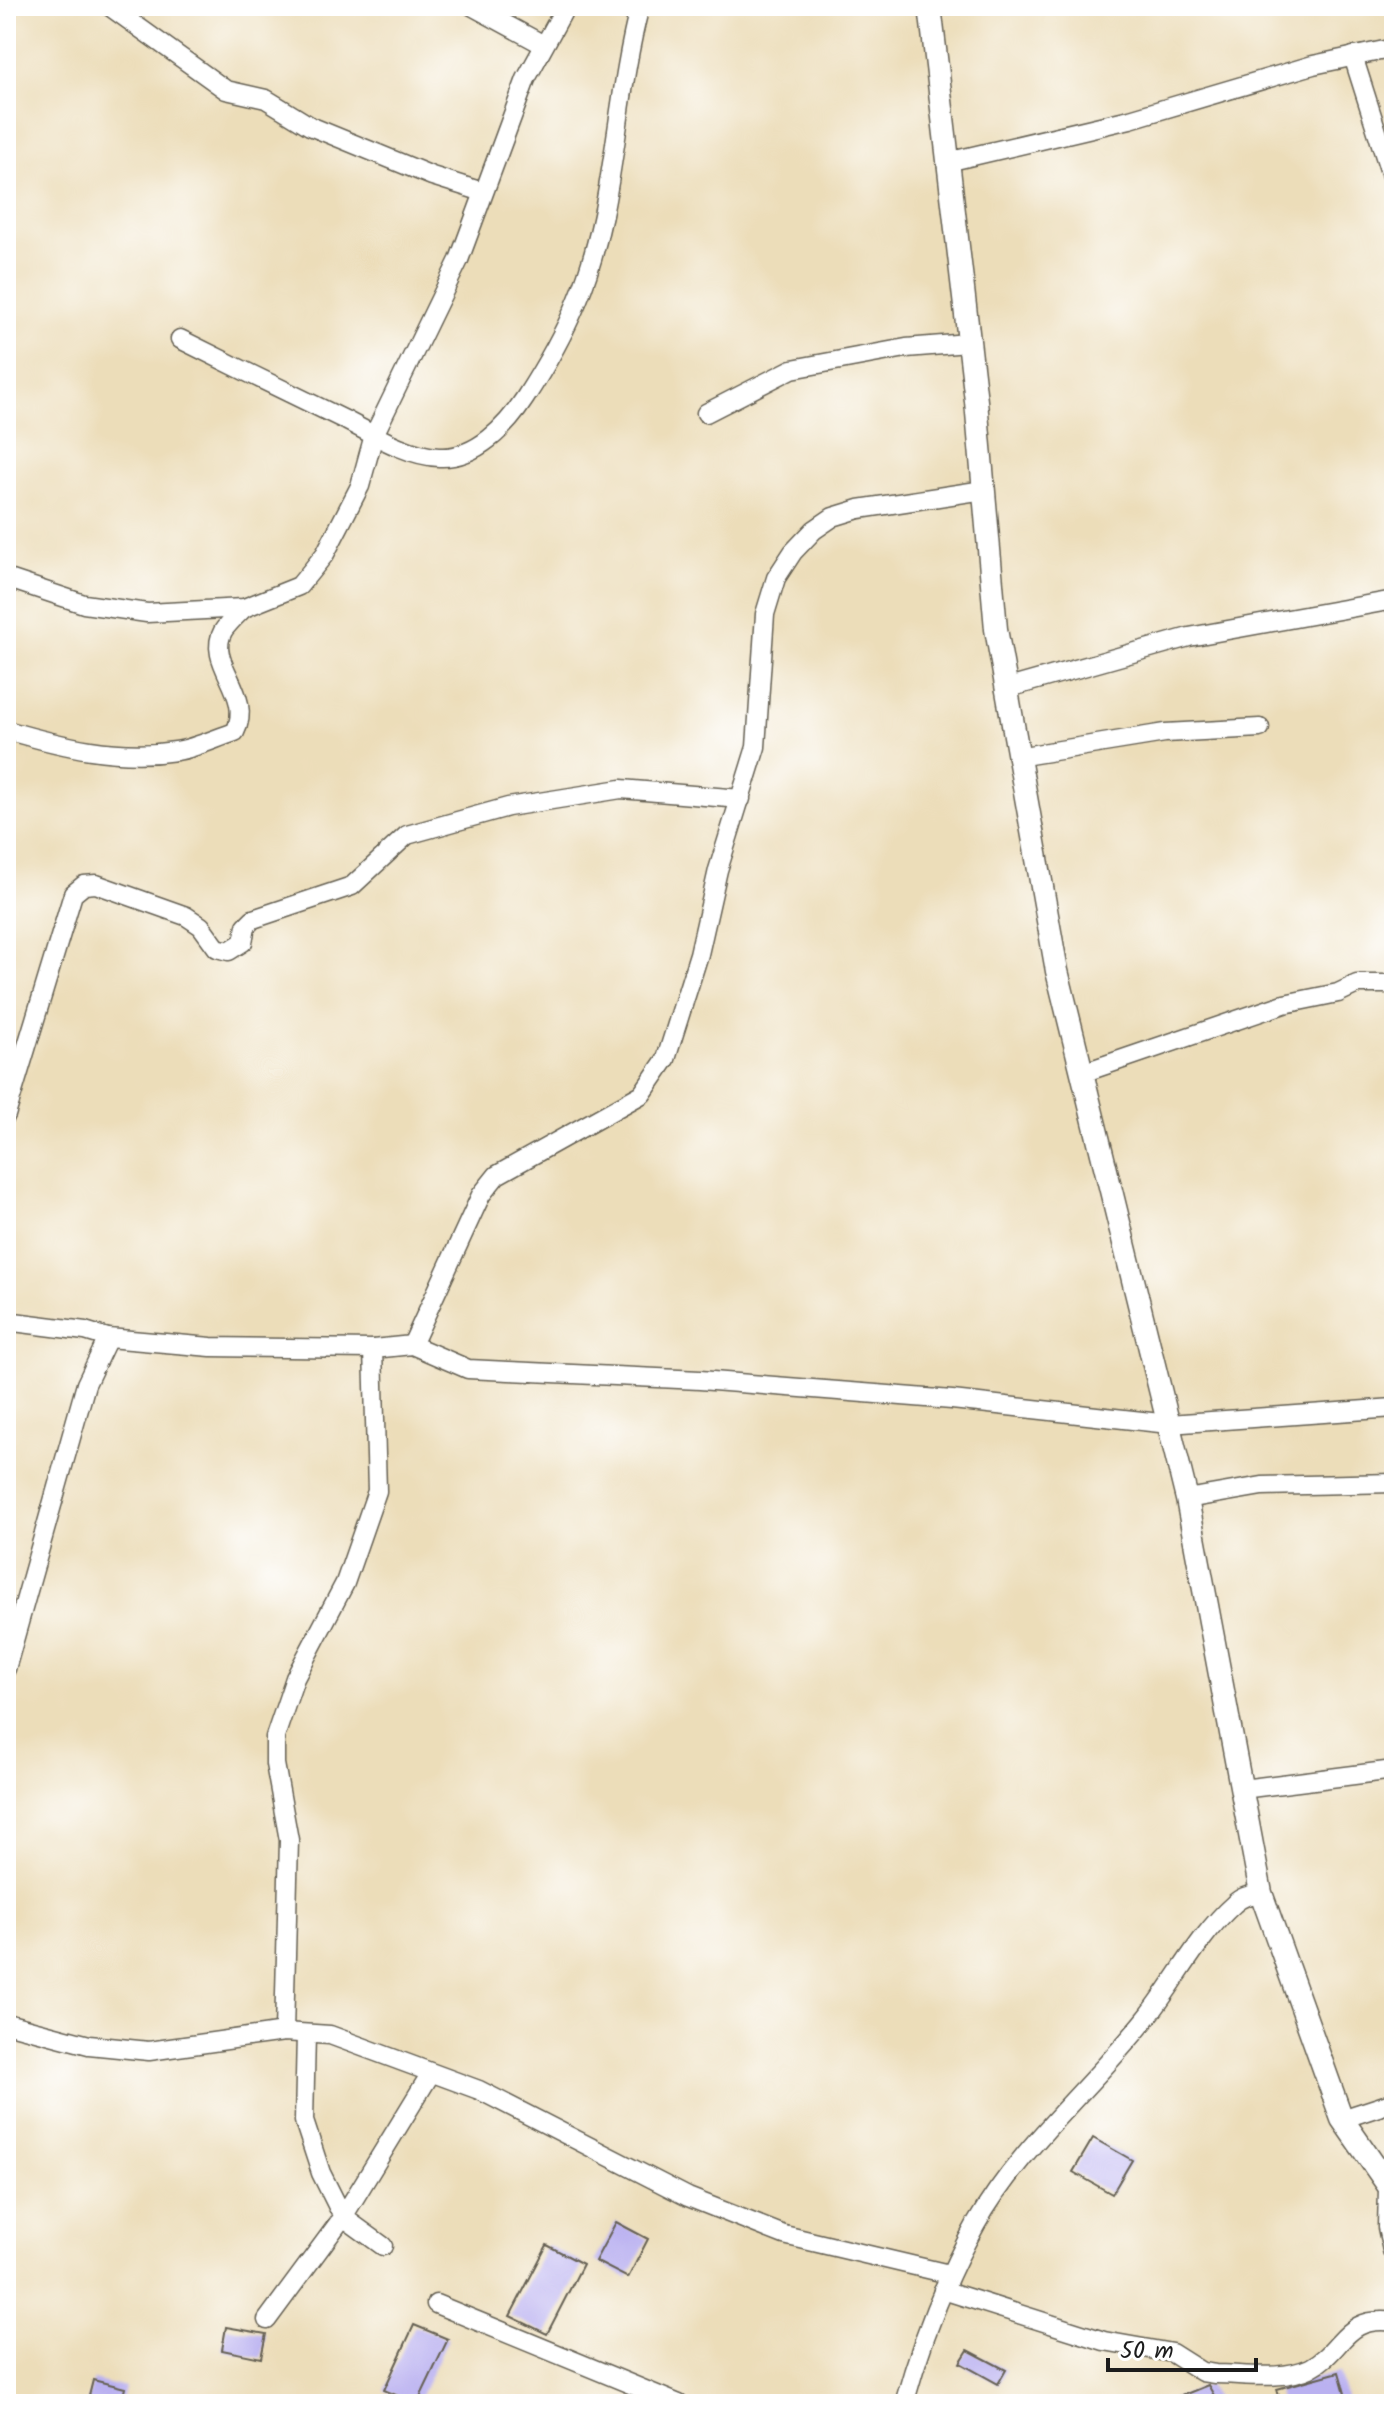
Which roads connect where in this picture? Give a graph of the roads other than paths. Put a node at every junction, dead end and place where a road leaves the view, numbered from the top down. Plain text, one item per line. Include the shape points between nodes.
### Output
1 (109, 6) edge
2 (472, 6) edge
3 (566, 6) edge
4 (640, 6) edge
5 (930, 6) edge
6 (542, 44) junction
7 (1394, 48) edge
8 (1353, 56) junction
9 (947, 162) junction
10 (1394, 185) edge
11 (483, 192) junction
12 (180, 339) dead end
13 (968, 343) junction
14 (706, 413) dead end
15 (374, 435) junction
16 (984, 490) junction
17 (6, 578) edge
18 (1394, 600) edge
19 (244, 608) junction
20 (1005, 689) junction
21 (1260, 728) dead end
22 (6, 730) edge
23 (1017, 757) junction
24 (741, 799) junction
25 (1394, 984) edge
26 (1085, 1072) junction
27 (6, 1115) edge
28 (6, 1321) edge
29 (108, 1338) junction
30 (412, 1345) junction
31 (373, 1349) junction
32 (1394, 1408) edge
33 (1169, 1424) junction
34 (1394, 1483) edge
35 (1187, 1499) junction
36 (6, 1669) edge
37 (1394, 1770) edge
38 (1242, 1789) junction
39 (1261, 1893) junction
40 (6, 2023) edge
41 (284, 2032) junction
42 (306, 2034) junction
43 (431, 2073) junction
44 (1394, 2102) edge
45 (1342, 2119) junction
46 (343, 2217) junction
47 (383, 2246) dead end
48 (1394, 2250) edge
49 (946, 2282) junction
50 (436, 2304) dead end
51 (267, 2320) dead end
52 (1394, 2322) edge
53 (679, 2404) edge
54 (904, 2404) edge

1 - 11 street via 226,90 266,99 310,126
2 - 6 street
3 - 6 street
4 - 15 street via 594,248 578,300 549,363 512,419 476,447 439,457
5 - 9 street
6 - 11 street
7 - 8 street
8 - 9 street via 1130,119
8 - 10 street
9 - 13 street
11 - 15 street via 459,260
12 - 15 street
13 - 14 street via 803,366
13 - 16 street
15 - 19 street via 360,486 325,554 299,586
16 - 20 street
16 - 24 street via 833,517 793,552 776,578 765,614 756,747
17 - 19 street via 84,604 147,613
18 - 20 street via 1189,637
19 - 22 street via 219,644 241,705 242,719 235,732 179,751 151,753 59,746
20 - 23 street
21 - 23 street via 1165,733
23 - 26 street via 1057,971
24 - 27 street via 621,789 508,807 407,835 352,886 253,919 243,942 229,951 217,948 186,916 96,884 84,885 73,894
24 - 30 street via 699,954 654,1082 642,1094 497,1175 481,1195
25 - 26 street via 1357,984 1284,1004
26 - 33 street
28 - 29 street
29 - 31 street via 211,1347
29 - 36 street via 86,1384
30 - 31 street
30 - 33 street via 468,1369 700,1380
31 - 41 street via 377,1491 345,1583 295,1678 275,1737 289,1840
32 - 33 street
33 - 35 street
34 - 35 street via 1262,1486
35 - 38 street
37 - 38 street
38 - 39 street
39 - 45 street
39 - 49 street via 1233,1904 1150,2014 1012,2173 978,2221
40 - 41 street via 89,2045 149,2051
41 - 42 street
42 - 43 street via 352,2042
42 - 46 street via 304,2121
43 - 46 street
43 - 49 street via 479,2090 688,2197 809,2244
44 - 45 street
45 - 48 street via 1390,2188
46 - 47 street
46 - 51 street
49 - 52 street via 1104,2341 1172,2353 1215,2374 1297,2372 1321,2361 1344,2333 1358,2325 1377,2319
49 - 54 street
50 - 53 street

